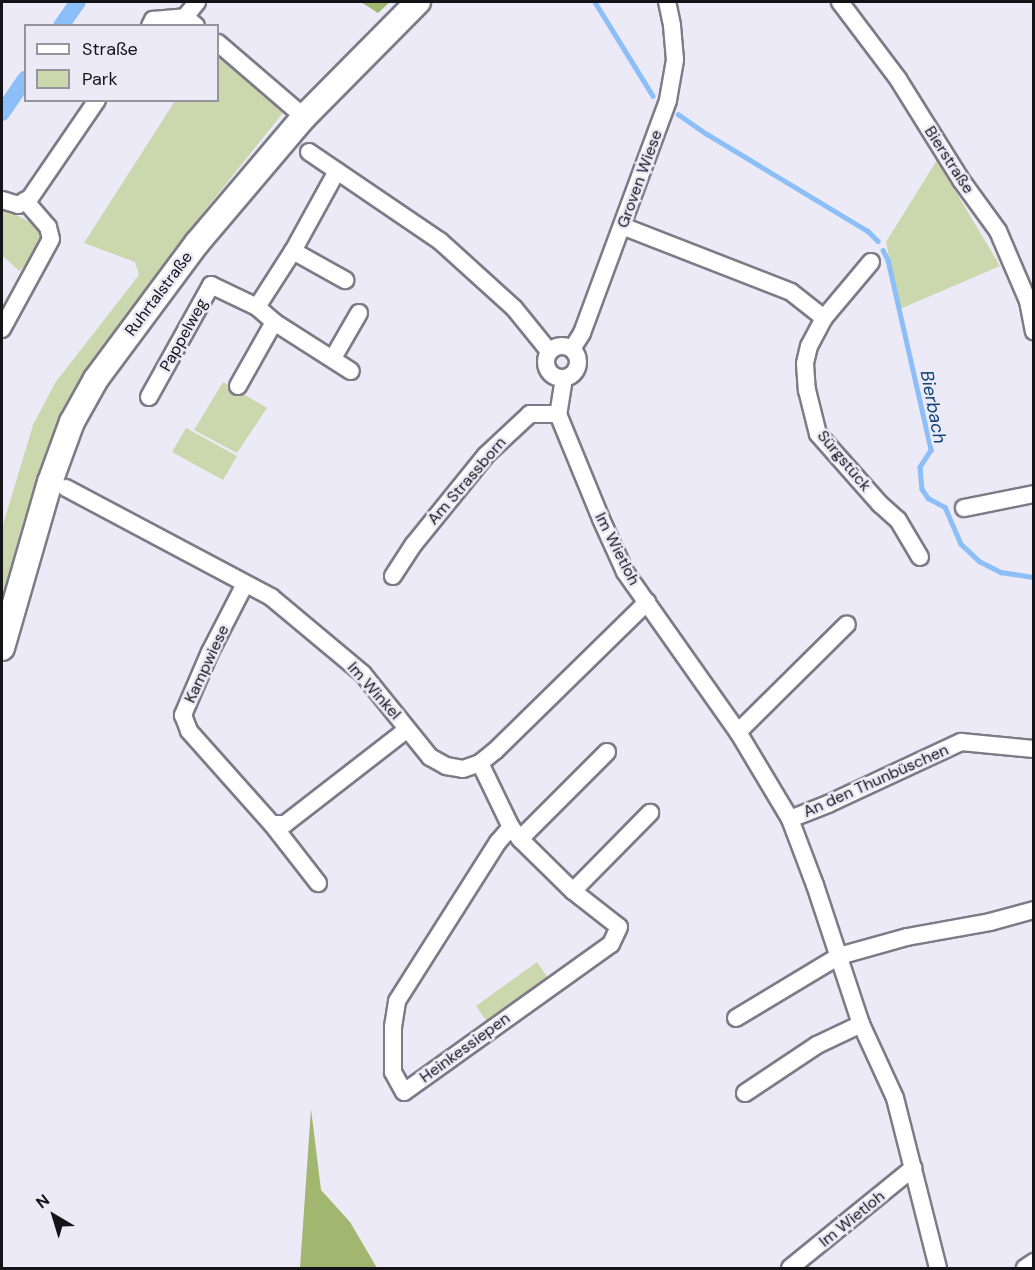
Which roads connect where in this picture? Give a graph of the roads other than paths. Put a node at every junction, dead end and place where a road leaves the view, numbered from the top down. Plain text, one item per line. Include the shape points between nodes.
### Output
1 (197, 2) edge
2 (418, 2) edge
3 (667, 2) edge
4 (840, 2) edge
5 (191, 21) edge
6 (151, 24) edge
7 (219, 44) edge
8 (96, 102) edge
9 (304, 117) junction
10 (309, 152) dead end
11 (337, 171) junction
12 (2, 200) edge
13 (25, 201) junction
14 (622, 226) junction
15 (293, 251) junction
16 (871, 262) dead end
17 (345, 280) dead end
18 (257, 307) junction
19 (359, 313) dead end
20 (824, 318) junction
21 (273, 322) junction
22 (2, 329) edge
23 (1034, 331) edge
24 (572, 349) junction
25 (549, 351) junction
26 (333, 358) junction
27 (351, 371) dead end
28 (564, 378) junction
29 (237, 386) dead end
30 (149, 397) dead end
31 (558, 414) junction
32 (66, 488) dead end
33 (1034, 495) edge
34 (964, 508) dead end
35 (920, 557) dead end
36 (393, 576) dead end
37 (245, 584) junction
38 (647, 602) junction
39 (848, 624) dead end
40 (2, 648) edge
41 (406, 730) junction
42 (738, 732) junction
43 (1034, 749) edge
44 (607, 752) dead end
45 (480, 763) junction
46 (650, 813) dead end
47 (790, 819) junction
48 (272, 824) junction
49 (516, 833) junction
50 (318, 883) dead end
51 (573, 891) junction
52 (1034, 910) edge
53 (839, 956) junction
54 (736, 1018) dead end
55 (861, 1024) junction
56 (745, 1093) dead end
57 (913, 1168) junction
58 (1034, 1262) edge
59 (790, 1269) edge
60 (938, 1269) edge
61 (1025, 1269) edge

1 - 5 street
2 - 9 main road, Ruhrtalstraße
3 - 14 street, Groven Wiese via 674,41 672,79 661,122
4 - 23 street, Bierstraße via 898,79 998,231 1028,301
5 - 6 street via 153,20
7 - 9 street
8 - 13 street
9 - 40 main road, Ruhrtalstraße via 197,243 96,379 72,422 50,482
10 - 11 street
11 - 15 street
11 - 25 street via 440,241 514,308
12 - 13 street via 18,205
13 - 22 street via 48,227 51,239
14 - 20 street via 791,292
14 - 24 street, Groven Wiese via 582,333
15 - 17 street
15 - 18 street
16 - 20 street, Sürgstück
18 - 21 street, Pappelweg
18 - 30 street, Pappelweg via 211,285
19 - 26 street
20 - 35 street, Sürgstück via 809,346 805,364 818,434 898,520
21 - 26 street, Pappelweg
21 - 29 street
24 - 25 street via 560,345
24 - 28 street, Groven Wiese via 578,363 576,370
25 - 28 street via 546,367 556,377
26 - 27 street, Pappelweg
28 - 31 street
31 - 36 street, Am Strassborn via 530,414 486,455
31 - 38 street, Im Wietloh via 626,572
32 - 37 street, Im Winkel
33 - 34 street
37 - 41 street, Im Winkel via 280,604 363,674
37 - 48 street, Kampwiese via 183,715 189,731
38 - 42 street, Im Wietloh
38 - 45 street
39 - 42 street
41 - 45 street, Im Winkel via 430,757 446,766 463,769
41 - 48 street via 285,824
42 - 47 street, Im Wietloh
43 - 47 street, An den Thunbüschen via 962,742
44 - 49 street
45 - 49 street
46 - 51 street
47 - 53 street, Im Wietloh
48 - 50 street, Kampwiese
49 - 51 street
49 - 51 street, Heinkessiepen via 498,842 397,1001 393,1072 404,1092 611,944 619,927
52 - 53 street
53 - 54 street
53 - 55 street, Im Wietloh
55 - 56 street via 817,1045
55 - 57 street, Im Wietloh via 895,1098
57 - 59 street, Im Wietloh
57 - 60 street, Im Wietloh
58 - 61 street

